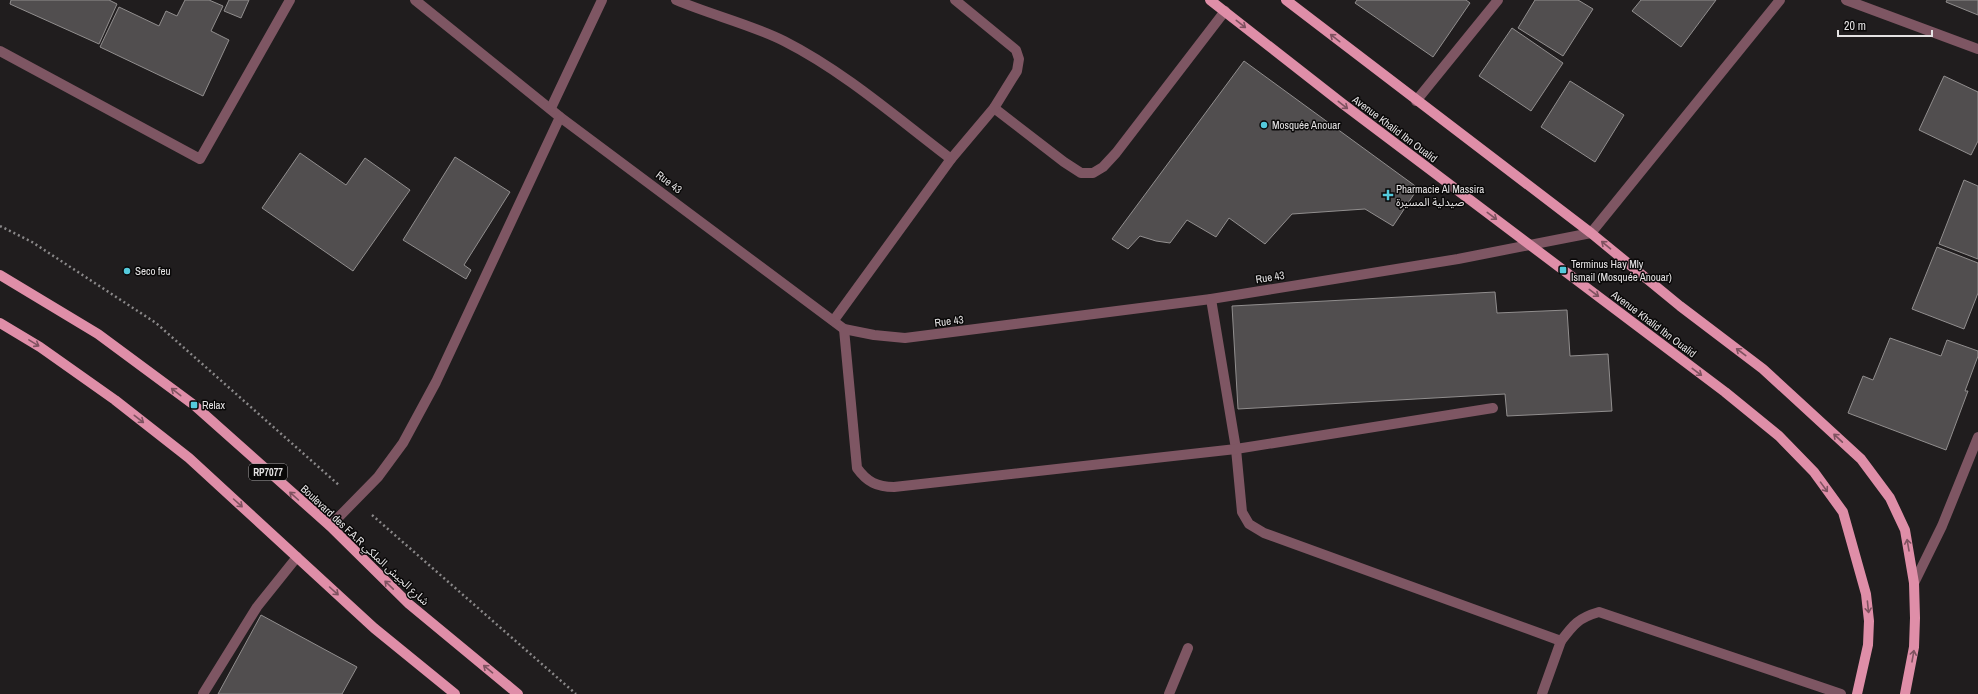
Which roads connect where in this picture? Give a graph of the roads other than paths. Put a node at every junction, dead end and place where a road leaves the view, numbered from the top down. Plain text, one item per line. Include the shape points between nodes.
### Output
1 (290, 0) edge
2 (415, 0) edge
3 (602, 0) edge
4 (676, 0) edge
5 (955, 0) edge
6 (1210, 0) edge
7 (1286, 0) edge
8 (1498, 0) edge
9 (1780, 0) edge
10 (1846, 0) edge
11 (1225, 11) junction
12 (1978, 49) edge
13 (0, 51) edge
14 (1416, 101) junction
15 (551, 108) junction
16 (994, 108) junction
17 (560, 117) junction
18 (951, 159) junction
19 (1591, 233) junction
20 (1529, 245) junction
21 (0, 275) edge
22 (1212, 299) junction
23 (834, 320) junction
24 (0, 323) edge
25 (844, 329) junction
26 (1493, 408) dead end
27 (1978, 437) edge
28 (1236, 449) junction
29 (330, 526) junction
30 (297, 557) junction
31 (1914, 583) junction
32 (1561, 641) junction
33 (1188, 648) dead end
34 (203, 694) edge
35 (455, 694) edge
36 (518, 694) edge
37 (1169, 694) edge
38 (1542, 694) edge
39 (1841, 694) edge
40 (1857, 694) edge
41 (1905, 694) edge

1 - 13 street via 200,159
2 - 15 street, Rue 43
3 - 15 street
4 - 18 street via 777,38 808,55 840,75
5 - 16 street via 1016,50 1020,59 1017,71
6 - 11 main road, Avenue Khalid Ibn Oualid
14 -> 7 main road
8 - 14 street
9 - 19 street
10 - 12 street
11 - 16 street via 1116,153 1103,167 1093,173 1081,172 1064,162
11 -> 20 main road, Avenue Khalid Ibn Oualid
14 - 19 main road
15 - 17 street, Rue 43
16 - 18 street
17 - 23 street, Rue 43
17 - 29 street via 436,382 403,443 378,477
18 - 23 street
19 - 20 street, Rue 43
31 -> 19 main road via 1905,530 1890,498 1861,459 1763,369 1680,306
20 - 22 street, Rue 43
20 -> 40 main road, Avenue Khalid Ibn Oualid via 1724,392 1779,436 1814,472 1843,512 1866,594 1868,645
29 -> 21 main road, Boulevard des F.A.R شارع الجيش الملكي / RP7077 via 194,406 152,373 98,334
22 - 25 street, Rue 43 via 905,338
22 - 28 street
23 - 25 street, Rue 43
24 -> 30 main road via 40,347 146,424 189,458
25 - 28 street via 855,460 864,477 882,487
26 - 28 street
27 - 31 street via 1942,526
28 - 32 street via 1242,512 1249,524 1264,533
36 -> 29 main road, Boulevard des F.A.R شارع الجيش الملكي / RP7077 via 410,604
30 - 34 street via 256,607
30 -> 35 main road via 374,628
41 -> 31 main road via 1914,646
32 - 38 street
32 - 39 street via 1584,616 1599,612
33 - 37 street

